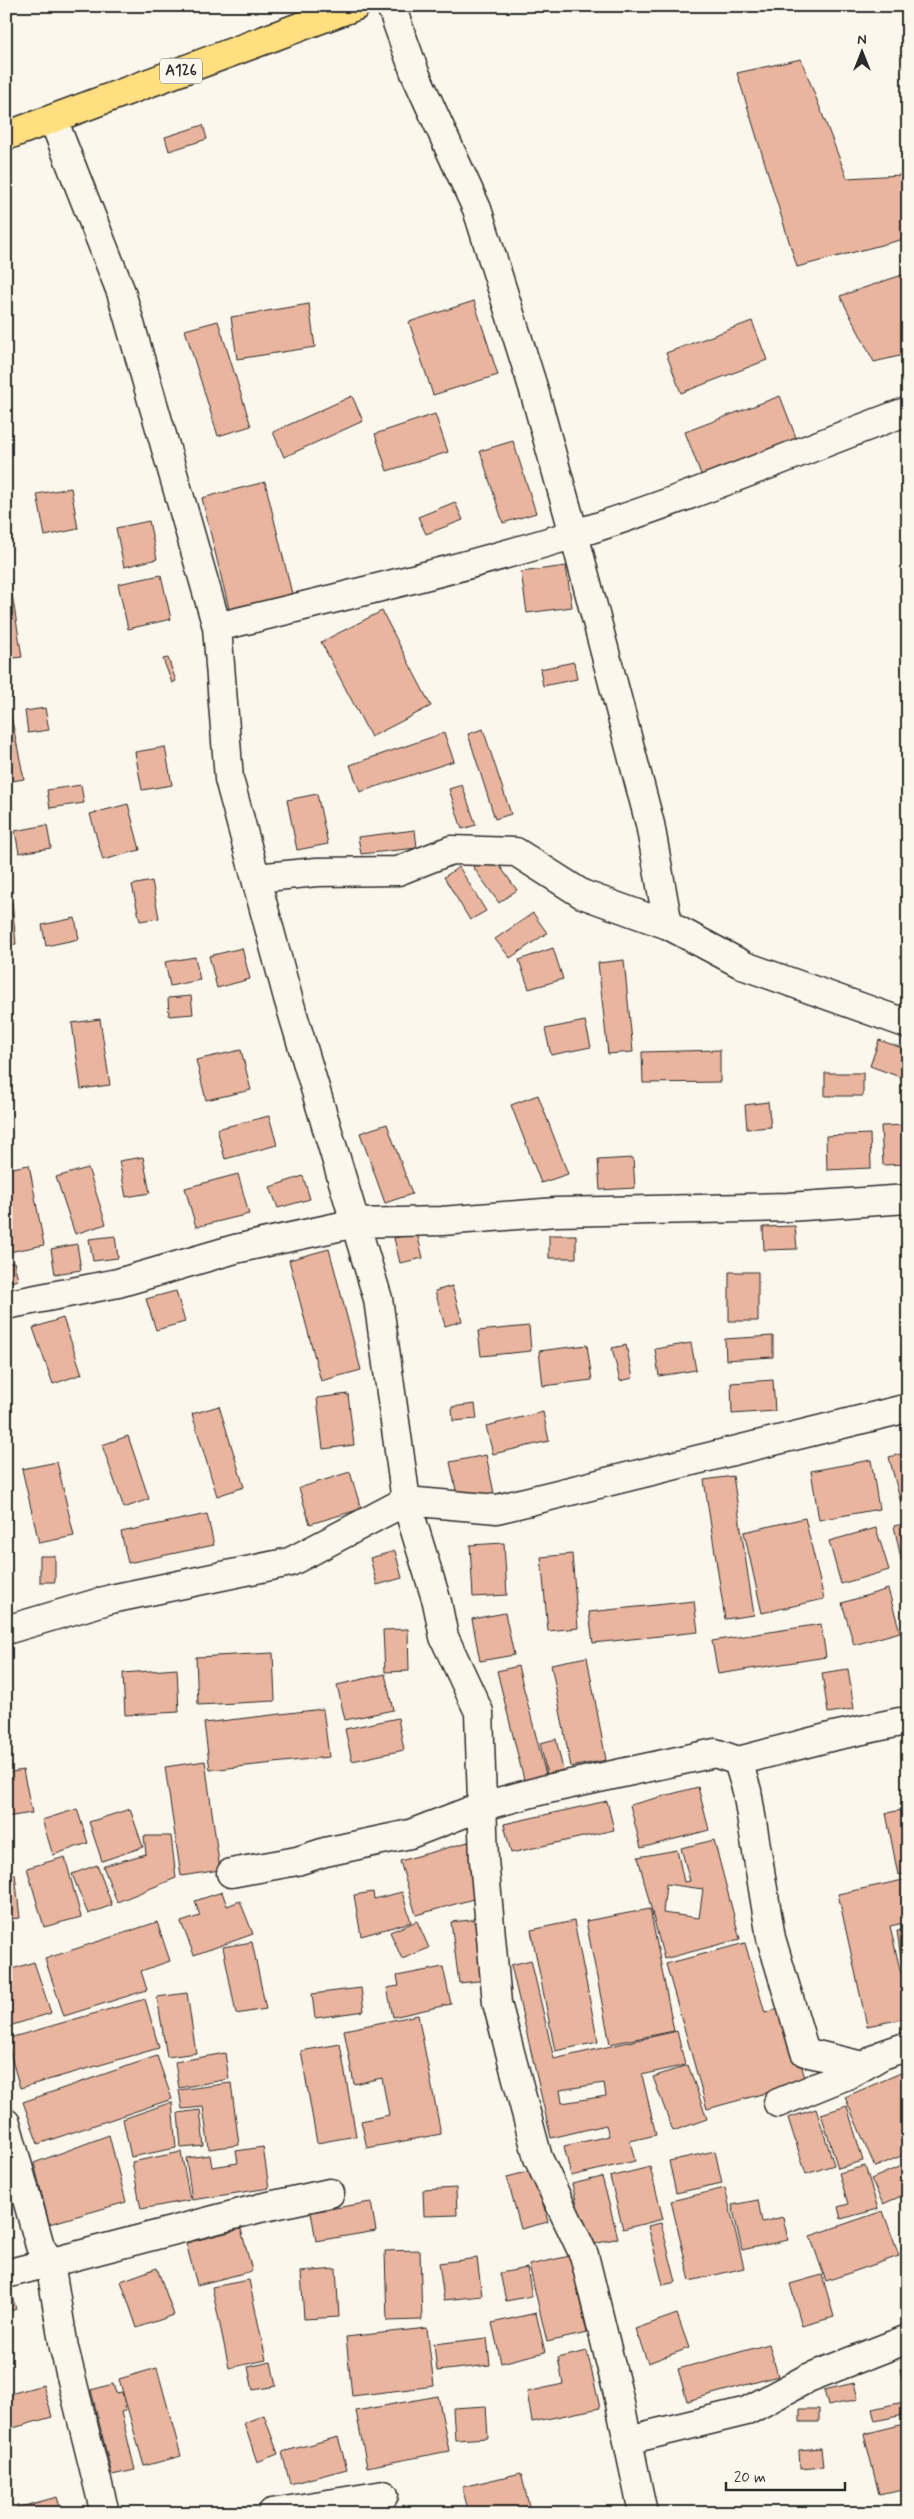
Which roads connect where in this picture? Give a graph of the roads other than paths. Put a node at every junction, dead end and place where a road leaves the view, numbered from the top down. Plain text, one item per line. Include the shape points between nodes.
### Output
1 (356, 6) edge
2 (391, 6) edge
3 (53, 118) junction
4 (6, 136) edge
5 (908, 411) edge
6 (574, 534) junction
7 (217, 627) junction
8 (256, 878) junction
9 (668, 925) junction
10 (908, 1024) edge
11 (908, 1199) edge
12 (356, 1223) junction
13 (6, 1305) edge
14 (908, 1408) edge
15 (406, 1501) junction
16 (6, 1630) edge
17 (900, 1722) dead end
18 (738, 1761) junction
19 (482, 1806) junction
20 (231, 1873) dead end
21 (908, 2046) edge
22 (863, 2066) junction
23 (778, 2103) dead end
24 (6, 2124) edge
25 (330, 2193) dead end
26 (50, 2262) junction
27 (6, 2274) edge
28 (908, 2339) edge
29 (628, 2440) junction
30 (384, 2495) dead end
31 (104, 2513) edge
32 (272, 2513) edge
33 (643, 2513) edge

1 - 3 highway, A126
2 - 6 street via 414,73 477,209 533,387
3 - 4 highway, A126
3 - 7 street via 121,292
5 - 6 street
6 - 7 street via 396,584
6 - 9 street via 650,824
7 - 8 street via 229,779
8 - 9 street via 317,872 398,872 452,850 516,852 582,894
8 - 12 street via 288,998
9 - 10 street via 745,966
11 - 12 street via 788,1207 556,1212 442,1221
12 - 13 street via 235,1249 118,1283
12 - 15 street via 378,1299
14 - 15 street via 497,1509
15 - 16 street via 290,1562 112,1599
15 - 19 street via 437,1602 444,1637 479,1712
17 - 18 street
18 - 19 street via 715,1753
18 - 22 street via 747,1791 771,1938 805,2052
19 - 20 street via 410,1834
19 - 29 street via 497,2003 538,2158 584,2255
21 - 22 street
22 - 23 street
24 - 26 street via 40,2246
25 - 26 street
26 - 27 street
26 - 31 street via 64,2348
28 - 29 street via 808,2378 747,2412
29 - 33 street
30 - 32 street

